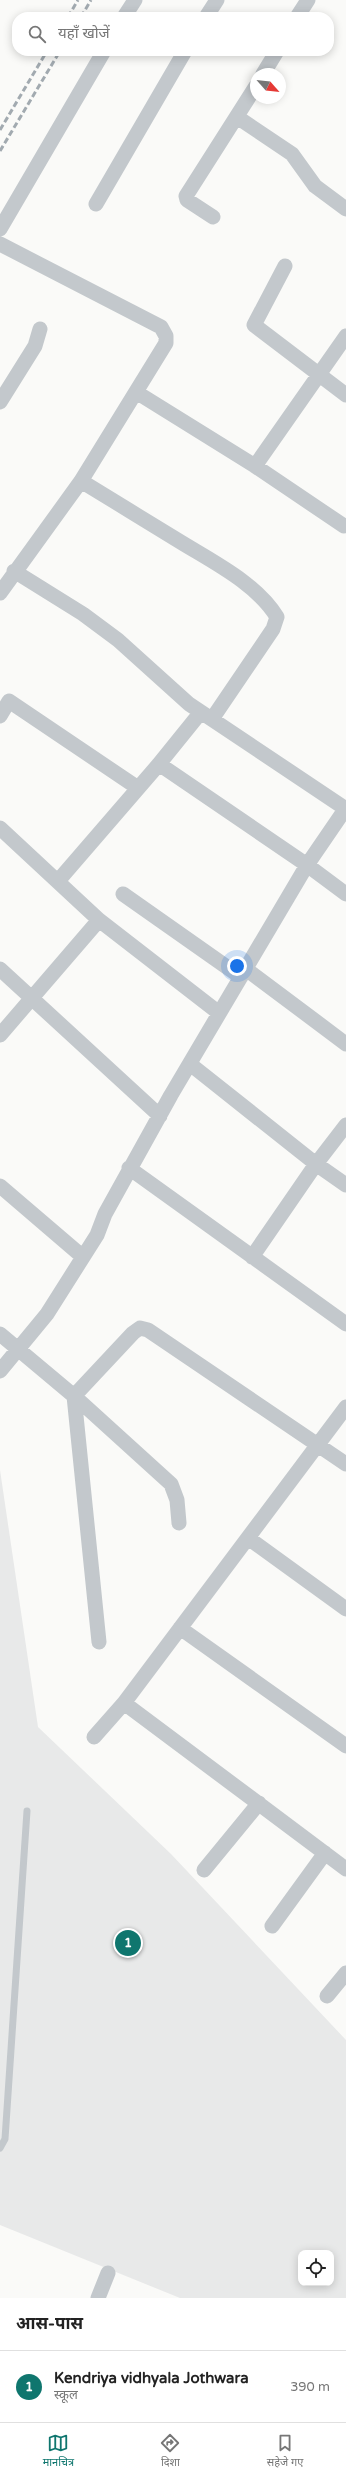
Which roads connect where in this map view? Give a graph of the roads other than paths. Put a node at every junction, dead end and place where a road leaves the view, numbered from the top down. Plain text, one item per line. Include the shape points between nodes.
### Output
1 (135, 0) edge
2 (217, 0) edge
3 (308, 0) edge
4 (127, 12) edge
5 (209, 12) edge
6 (300, 12) edge
7 (101, 56) edge
8 (183, 56) edge
9 (274, 56) edge
10 (267, 68) edge
11 (250, 96) edge
12 (237, 117) junction
13 (96, 204) dead end
14 (346, 208) edge
15 (213, 217) dead end
16 (0, 229) edge
17 (0, 244) edge
18 (285, 266) dead end
19 (40, 329) dead end
20 (346, 336) edge
21 (319, 374) junction
22 (136, 392) junction
23 (346, 395) edge
24 (0, 402) edge
25 (256, 466) junction
26 (81, 481) junction
27 (344, 526) dead end
28 (8, 572) edge
29 (0, 593) edge
30 (5, 699) edge
31 (206, 715) junction
32 (0, 716) edge
33 (158, 764) junction
34 (138, 788) junction
35 (346, 809) edge
36 (0, 828) edge
37 (307, 865) junction
38 (58, 881) junction
39 (123, 894) dead end
40 (346, 894) edge
41 (99, 920) junction
42 (0, 969) edge
43 (244, 973) junction
44 (33, 998) junction
45 (219, 1013) junction
46 (0, 1034) edge
47 (346, 1044) edge
48 (190, 1064) junction
49 (160, 1116) junction
50 (346, 1125) edge
51 (316, 1164) junction
52 (129, 1168) junction
53 (346, 1185) edge
54 (0, 1186) edge
55 (252, 1257) junction
56 (83, 1258) junction
57 (346, 1324) edge
58 (0, 1334) edge
59 (18, 1350) junction
60 (0, 1371) edge
61 (74, 1396) junction
62 (346, 1406) edge
63 (319, 1443) junction
64 (346, 1464) edge
65 (179, 1523) dead end
66 (248, 1538) junction
67 (346, 1609) edge
68 (180, 1628) junction
69 (99, 1642) dead end
70 (124, 1703) junction
71 (94, 1737) dead end
72 (346, 1746) edge
73 (259, 1803) junction
74 (27, 1811) dead end
75 (325, 1853) junction
76 (346, 1869) edge
77 (204, 1870) dead end
78 (272, 1926) dead end
79 (346, 1973) edge
80 (327, 1996) dead end
81 (0, 2148) edge
82 (108, 2273) dead end
83 (98, 2298) edge

1 - 4 street
2 - 5 street
3 - 6 street
7 - 16 street
8 - 13 street
9 - 10 street
11 - 12 street
12 - 14 street via 292,154 315,186
12 - 15 street via 186,196 187,200
17 - 22 street via 160,327 166,336 166,343
18 - 21 street via 254,325
19 - 24 street via 35,346
20 - 21 street
21 - 23 street
21 - 25 street
22 - 25 street
22 - 26 street
25 - 27 street
26 - 28 street
26 - 31 street via 216,564 258,594 277,617 273,629
28 - 29 street
28 - 31 street via 83,614 118,640
30 - 32 street
30 - 34 street
31 - 33 street
31 - 35 street
33 - 34 street
33 - 37 street
34 - 38 street
35 - 37 street
36 - 38 street
37 - 40 street
37 - 43 street
38 - 41 street
39 - 43 street
41 - 44 street
41 - 45 street
42 - 44 street
43 - 45 street
43 - 47 street
44 - 46 street
44 - 49 street
45 - 48 street
48 - 49 street
48 - 51 street
49 - 52 street
50 - 51 street
51 - 53 street
51 - 55 street
52 - 55 street
52 - 56 street via 105,1214 97,1236
54 - 56 street
55 - 57 street
56 - 59 street via 47,1314
58 - 59 street
59 - 60 street
59 - 61 street
61 - 63 street via 140,1328 148,1330
61 - 65 street via 171,1484 177,1500
61 - 69 street
62 - 63 street
63 - 64 street
63 - 66 street
66 - 67 street
66 - 68 street
68 - 70 street
68 - 72 street
70 - 71 street
70 - 73 street
73 - 75 street
73 - 77 street
74 - 81 lane via 5,2139
75 - 76 street
75 - 78 street
79 - 80 street
82 - 83 street

